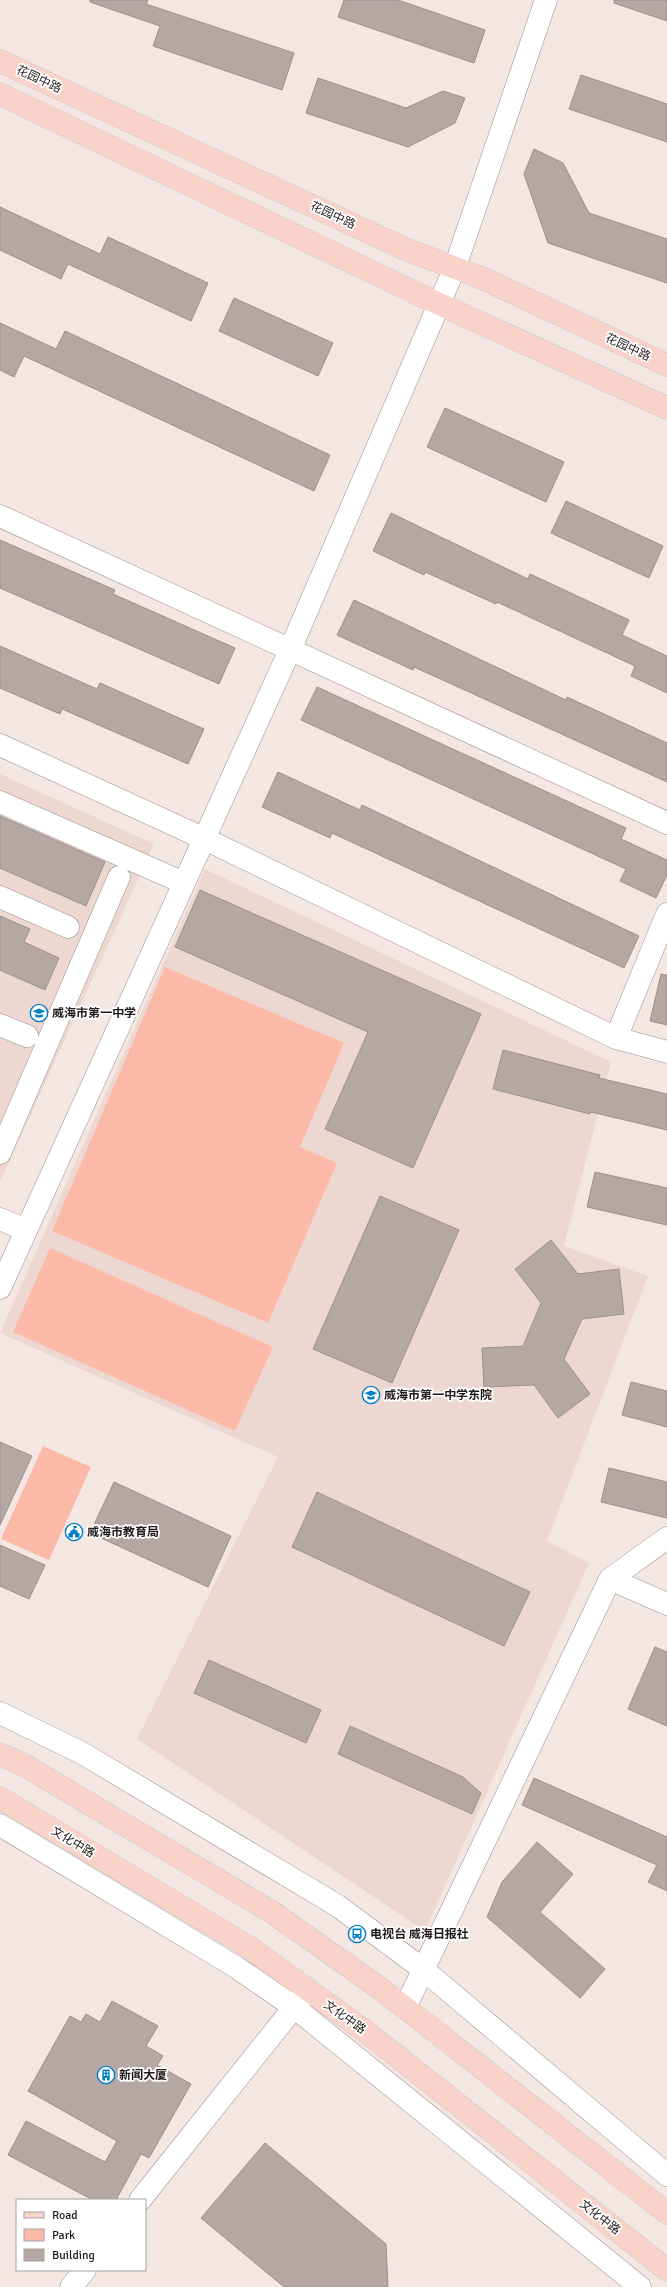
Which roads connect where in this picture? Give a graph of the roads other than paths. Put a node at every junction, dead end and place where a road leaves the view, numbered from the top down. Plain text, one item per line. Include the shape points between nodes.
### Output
1 (546, 0) edge
2 (0, 61) edge
3 (0, 94) edge
4 (455, 266) junction
5 (439, 304) junction
6 (667, 365) edge
7 (667, 408) edge
8 (0, 516) edge
9 (290, 650) junction
10 (0, 745) edge
11 (0, 802) edge
12 (667, 823) edge
13 (205, 839) junction
14 (119, 877) dead end
15 (184, 883) junction
16 (0, 897) edge
17 (667, 914) edge
18 (68, 927) dead end
19 (0, 1025) edge
20 (26, 1036) dead end
21 (616, 1038) junction
22 (667, 1052) edge
23 (0, 1152) edge
24 (0, 1219) edge
25 (26, 1230) junction
26 (0, 1288) edge
27 (667, 1538) edge
28 (610, 1579) junction
29 (667, 1604) edge
30 (0, 1712) edge
31 (0, 1754) edge
32 (0, 1798) edge
33 (0, 1825) edge
34 (424, 1970) junction
35 (300, 1999) junction
36 (406, 2008) junction
37 (667, 2175) edge
38 (141, 2199) edge
39 (667, 2213) edge
40 (667, 2270) edge
41 (84, 2271) edge
42 (71, 2287) edge
43 (640, 2287) edge

1 - 4 street
2 - 4 main road, 花园中路 via 398,245
3 - 5 main road
4 - 5 street
4 - 6 main road, 花园中路
5 - 7 main road
5 - 9 street
8 - 9 street
9 - 12 street
9 - 13 street
10 - 13 street
11 - 15 street
13 - 15 street
13 - 21 street
14 - 23 street
15 - 25 street
16 - 18 street
17 - 21 street
19 - 20 street
21 - 22 street
24 - 25 street
25 - 26 street
27 - 28 street
28 - 29 street
28 - 34 street
30 - 34 street via 82,1753 338,1906
31 - 36 main road via 24,1765 275,1914
32 - 35 main road, 文化中路 via 249,1947
33 - 35 street via 236,1967
34 - 36 street
34 - 37 street
35 - 38 street
35 - 40 main road, 文化中路 via 365,2031
35 - 43 street
36 - 39 main road
41 - 42 street

